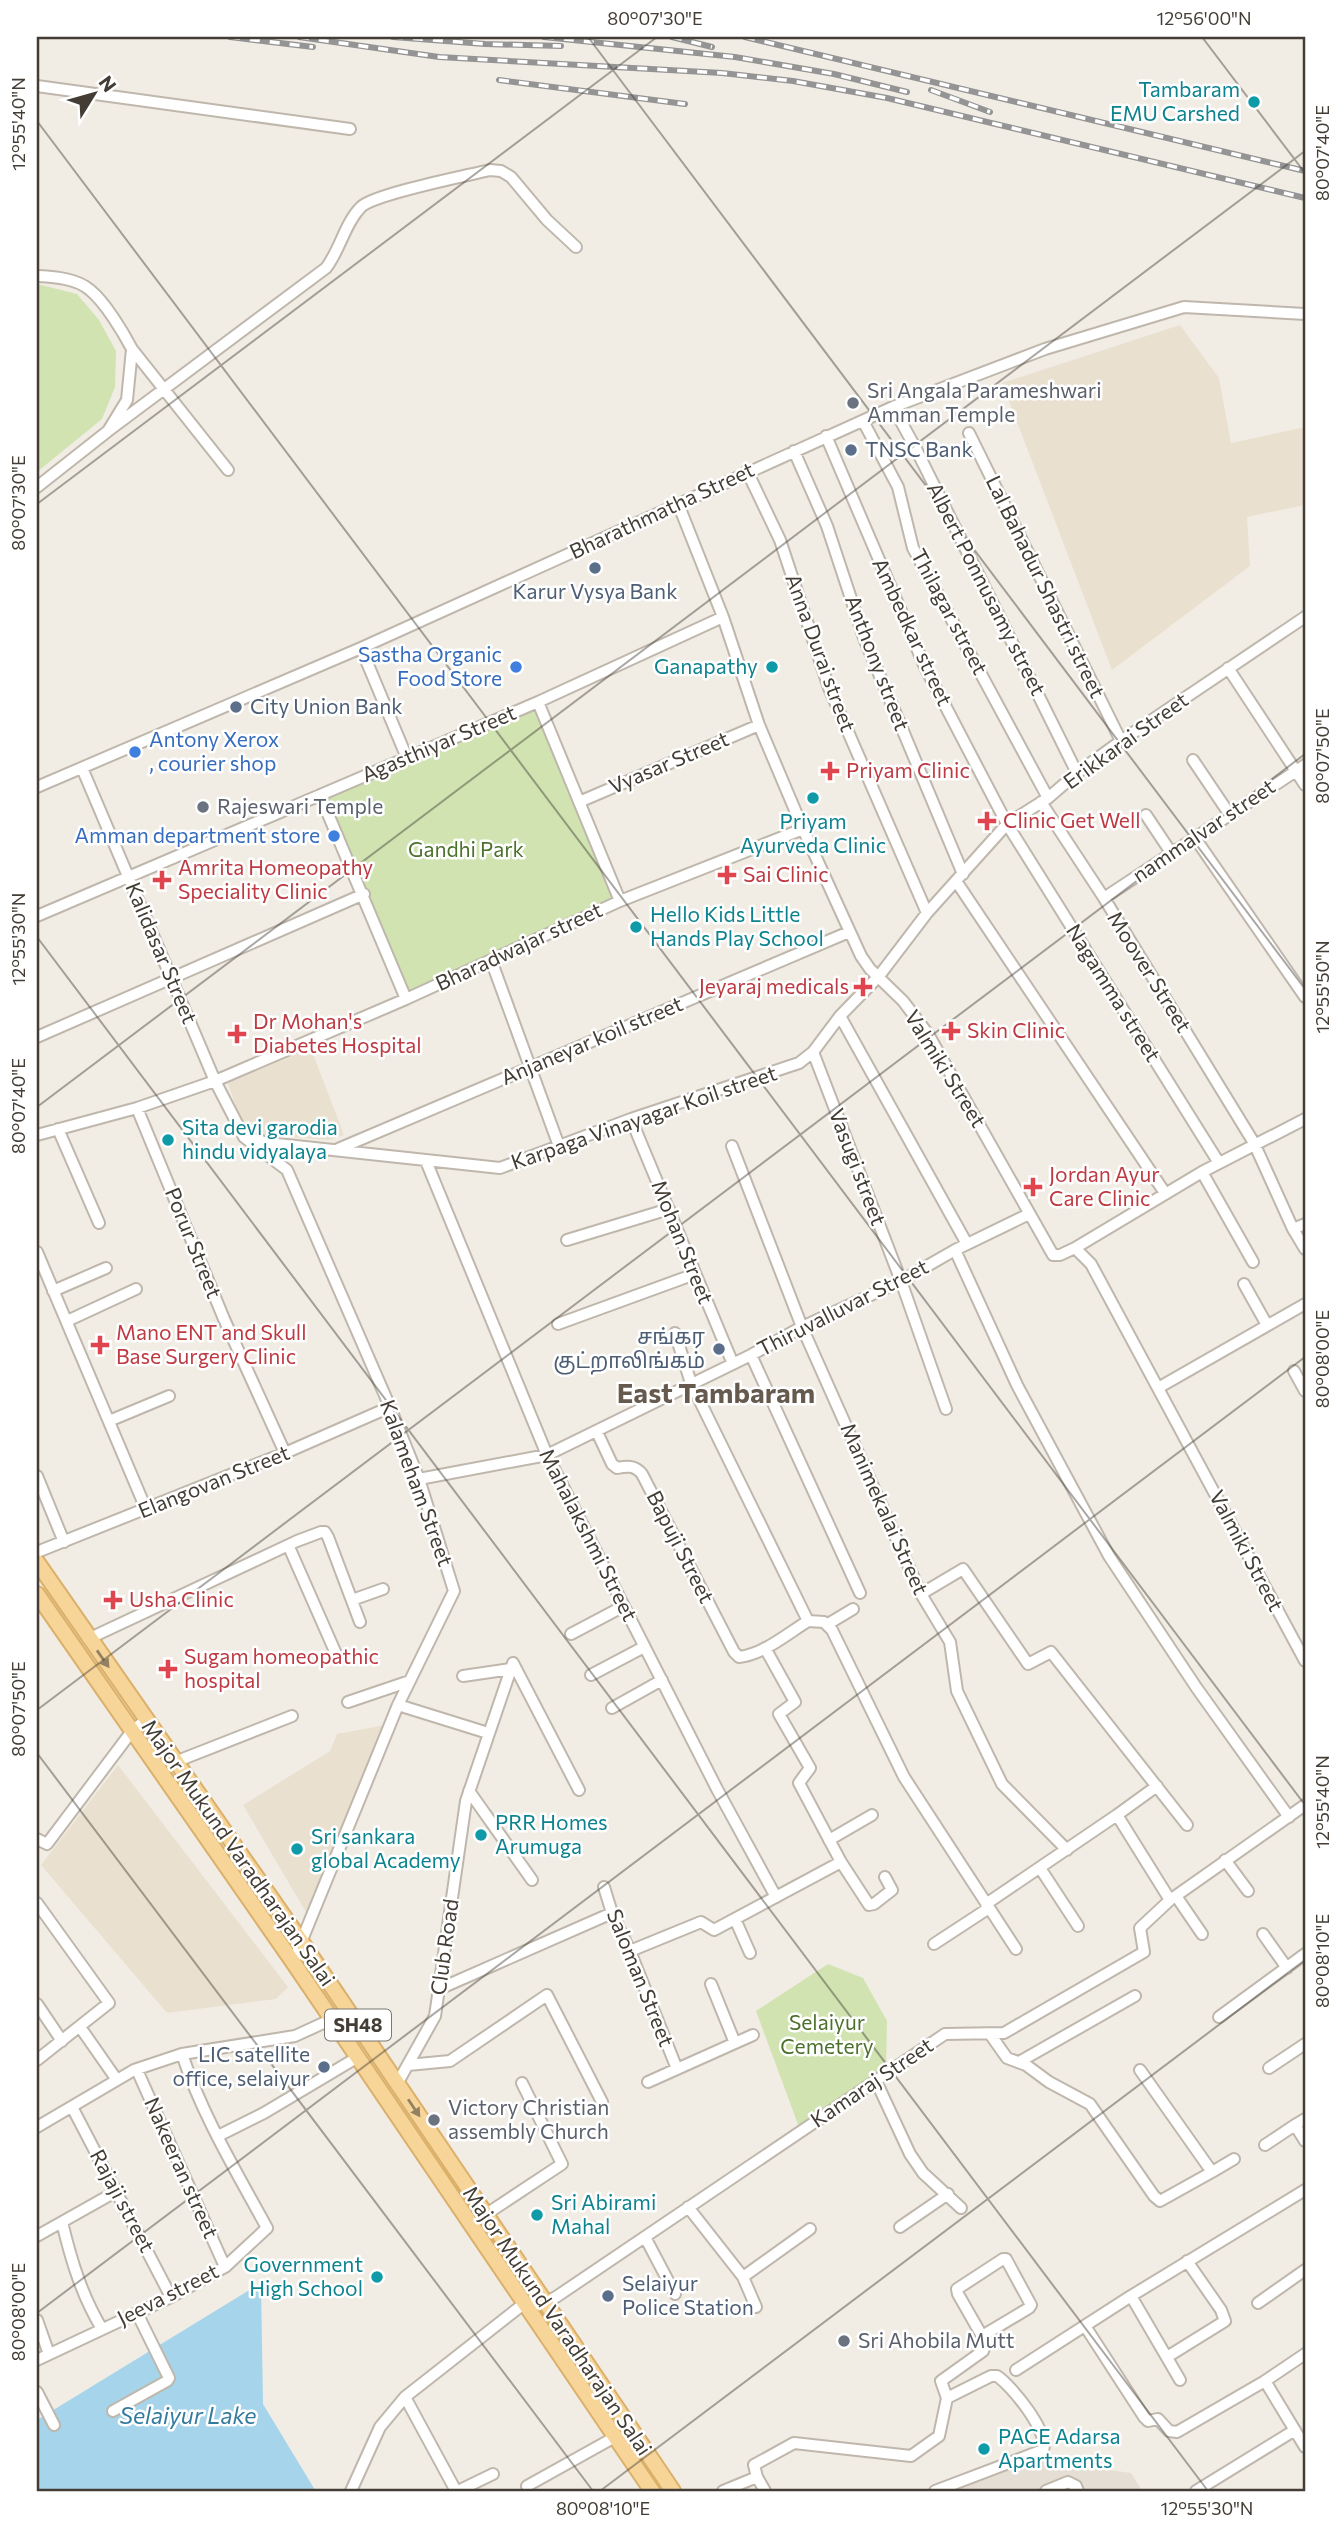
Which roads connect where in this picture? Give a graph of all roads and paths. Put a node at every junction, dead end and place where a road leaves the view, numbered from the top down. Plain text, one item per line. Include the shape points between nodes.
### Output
1 (37, 86) edge
2 (350, 129) dead end
3 (576, 247) dead end
4 (37, 276) edge
5 (1305, 314) edge
6 (132, 349) junction
7 (166, 390) junction
8 (892, 407) junction
9 (863, 421) junction
10 (108, 431) junction
11 (969, 433) dead end
12 (826, 436) junction
13 (794, 451) junction
14 (228, 470) dead end
15 (747, 471) junction
16 (37, 487) edge
17 (678, 506) junction
18 (723, 617) junction
19 (1305, 617) edge
20 (361, 648) junction
21 (1228, 668) junction
22 (538, 702) junction
23 (760, 725) junction
24 (1121, 741) junction
25 (407, 758) junction
26 (1193, 760) dead end
27 (82, 768) junction
28 (1301, 768) edge
29 (1077, 773) junction
30 (1305, 785) edge
31 (37, 788) edge
32 (320, 795) junction
33 (1045, 800) junction
34 (579, 802) junction
35 (1146, 815) dead end
36 (1230, 815) junction
37 (1007, 824) junction
38 (803, 829) junction
39 (1195, 838) junction
40 (1172, 853) junction
41 (128, 877) junction
42 (960, 877) junction
43 (364, 894) junction
44 (1104, 898) junction
45 (620, 901) junction
46 (927, 913) junction
47 (37, 916) edge
48 (849, 932) junction
49 (491, 960) junction
50 (879, 976) junction
51 (172, 979) junction
52 (1305, 997) edge
53 (406, 999) junction
54 (840, 1016) junction
55 (37, 1037) edge
56 (813, 1052) junction
57 (531, 1066) junction
58 (215, 1081) junction
59 (137, 1108) junction
60 (631, 1119) junction
61 (1305, 1119) edge
62 (58, 1129) junction
63 (37, 1135) edge
64 (244, 1137) junction
65 (1254, 1143) junction
66 (559, 1146) junction
67 (732, 1146) dead end
68 (335, 1150) junction
69 (426, 1161) junction
70 (1219, 1163) junction
71 (1202, 1171) junction
72 (1165, 1193) junction
73 (669, 1209) junction
74 (1029, 1214) junction
75 (99, 1223) dead end
76 (1305, 1224) edge
77 (1293, 1229) junction
78 (567, 1240) dead end
79 (967, 1244) junction
80 (1075, 1248) junction
81 (1305, 1249) edge
82 (955, 1250) junction
83 (37, 1252) edge
84 (1253, 1262) dead end
85 (106, 1268) dead end
86 (695, 1274) junction
87 (901, 1281) junction
88 (1244, 1284) dead end
89 (136, 1289) dead end
90 (53, 1291) junction
91 (1305, 1304) edge
92 (66, 1321) junction
93 (558, 1324) dead end
94 (1267, 1325) junction
95 (802, 1327) junction
96 (676, 1333) dead end
97 (751, 1355) junction
98 (733, 1364) junction
99 (1294, 1371) dead end
100 (691, 1383) junction
101 (1158, 1388) junction
102 (1305, 1391) edge
103 (169, 1396) dead end
104 (390, 1407) junction
105 (946, 1409) dead end
106 (109, 1421) junction
107 (597, 1432) junction
108 (285, 1453) junction
109 (547, 1455) junction
110 (37, 1476) edge
111 (419, 1479) junction
112 (146, 1509) junction
113 (64, 1542) junction
114 (289, 1547) junction
115 (37, 1552) edge
116 (37, 1562) edge
117 (383, 1589) dead end
118 (860, 1593) dead end
119 (37, 1594) edge
120 (921, 1594) junction
121 (352, 1600) junction
122 (624, 1606) junction
123 (853, 1609) dead end
124 (808, 1621) junction
125 (360, 1622) dead end
126 (828, 1624) junction
127 (571, 1633) dead end
128 (88, 1639) junction
129 (644, 1647) junction
130 (765, 1648) junction
131 (337, 1656) dead end
132 (1305, 1661) edge
133 (512, 1666) junction
134 (591, 1675) dead end
135 (463, 1676) dead end
136 (662, 1680) junction
137 (410, 1681) junction
138 (348, 1702) dead end
139 (398, 1705) junction
140 (612, 1708) dead end
141 (292, 1716) dead end
142 (146, 1720) junction
143 (132, 1731) junction
144 (488, 1733) junction
145 (175, 1762) junction
146 (1157, 1786) junction
147 (579, 1790) dead end
148 (467, 1796) junction
149 (1305, 1805) edge
150 (872, 1815) dead end
151 (1117, 1815) junction
152 (1289, 1817) junction
153 (1187, 1825) dead end
154 (37, 1839) edge
155 (829, 1840) junction
156 (1067, 1850) junction
157 (1225, 1860) junction
158 (841, 1862) junction
159 (1040, 1868) junction
160 (885, 1877) dead end
161 (532, 1880) dead end
162 (604, 1886) dead end
163 (1248, 1891) dead end
164 (776, 1897) junction
165 (1173, 1898) junction
166 (37, 1903) edge
167 (987, 1906) junction
168 (612, 1913) junction
169 (734, 1919) junction
170 (1078, 1926) dead end
171 (1202, 1934) dead end
172 (1263, 1934) dead end
173 (301, 1941) junction
174 (934, 1944) dead end
175 (1016, 1949) dead end
176 (630, 1951) junction
177 (750, 1953) dead end
178 (1305, 1954) edge
179 (293, 1962) junction
180 (1287, 1968) junction
181 (711, 1983) dead end
182 (439, 1989) junction
183 (1135, 1996) dead end
184 (37, 2004) edge
185 (1219, 2017) dead end
186 (332, 2019) junction
187 (80, 2027) junction
188 (990, 2034) junction
189 (753, 2035) dead end
190 (62, 2041) junction
191 (735, 2043) junction
192 (1305, 2045) edge
193 (182, 2054) junction
194 (358, 2057) junction
195 (37, 2060) edge
196 (1019, 2062) junction
197 (408, 2065) junction
198 (1269, 2068) dead end
199 (677, 2069) junction
200 (137, 2070) junction
201 (1140, 2070) dead end
202 (117, 2080) junction
203 (876, 2081) junction
204 (648, 2082) dead end
205 (522, 2083) dead end
206 (397, 2084) junction
207 (602, 2102) dead end
208 (72, 2107) junction
209 (1305, 2119) edge
210 (1295, 2125) junction
211 (37, 2127) edge
212 (218, 2136) junction
213 (1305, 2141) edge
214 (1265, 2145) dead end
215 (1234, 2159) dead end
216 (1212, 2172) junction
217 (1305, 2190) edge
218 (117, 2191) junction
219 (948, 2194) junction
220 (688, 2207) junction
221 (961, 2208) dead end
222 (485, 2216) junction
223 (62, 2222) junction
224 (900, 2227) dead end
225 (810, 2229) dead end
226 (37, 2236) edge
227 (645, 2237) junction
228 (1187, 2261) junction
229 (225, 2267) junction
230 (1305, 2270) edge
231 (743, 2277) junction
232 (675, 2294) dead end
233 (1131, 2296) junction
234 (171, 2297) junction
235 (544, 2303) junction
236 (1258, 2303) dead end
237 (525, 2305) junction
238 (756, 2307) dead end
239 (137, 2313) junction
240 (37, 2320) edge
241 (1085, 2326) junction
242 (103, 2329) junction
243 (982, 2336) junction
244 (49, 2354) junction
245 (1305, 2354) edge
246 (1167, 2357) junction
247 (37, 2360) edge
248 (1016, 2370) dead end
249 (1180, 2381) dead end
250 (1265, 2381) junction
251 (37, 2392) edge
252 (405, 2397) junction
253 (947, 2398) junction
254 (113, 2412) dead end
255 (54, 2426) dead end
256 (1295, 2430) junction
257 (615, 2437) junction
258 (1305, 2447) edge
259 (493, 2474) dead end
260 (757, 2477) junction
261 (1217, 2480) junction
262 (527, 2486) dead end
263 (352, 2487) edge
264 (735, 2489) edge
265 (457, 2491) edge
266 (652, 2491) edge
267 (673, 2491) edge
268 (723, 2491) edge
269 (765, 2491) edge
270 (935, 2491) edge
271 (1046, 2491) edge
272 (1078, 2491) edge
273 (1196, 2491) edge
274 (1224, 2491) edge

1 - 2 street
3 - 7 street via 501,170 372,200 356,213 326,268
4 - 6 street via 62,278 90,289
5 - 8 street, Bharathmatha Street via 1184,307 1045,349
6 - 7 street
6 - 10 street via 127,400
7 - 10 street
7 - 14 street
8 - 9 street, Bharathmatha Street
8 - 29 street, Albert Ponnusamy street
9 - 12 street, Bharathmatha Street
9 - 33 street, Thilagar street via 898,487 913,548
10 - 16 street
11 - 24 street, Lal Bahadur Shastri street
12 - 13 street, Bharathmatha Street
12 - 37 street, Ambedkar street via 926,667
13 - 15 street, Bharathmatha Street
13 - 42 street, Anthony street via 827,526 864,638
15 - 17 street, Bharathmatha Street
15 - 46 street, Anna Durai street via 780,540 829,688
17 - 18 street, Valmiki Street
17 - 20 street, Bharathmatha Street
18 - 22 street, Agasthiyar Street
18 - 23 street, Valmiki Street
19 - 21 street, Erikkarai Street
20 - 25 street
20 - 27 street, Bharathmatha Street
21 - 24 street, Erikkarai Street
21 - 28 street
22 - 25 street, Agasthiyar Street
22 - 34 street
23 - 34 street, Vyasar Street
23 - 38 street, Valmiki Street
24 - 29 street, Erikkarai Street
25 - 32 street, Agasthiyar Street
26 - 36 street
27 - 31 street, Bharathmatha Street
27 - 41 street, Kalidasar Street
28 - 30 street
28 - 36 street, nammalvar street
29 - 33 street, Erikkarai Street
32 - 41 street, Agasthiyar Street
32 - 43 street
33 - 37 street, Erikkarai Street
33 - 44 street, Moover Street
34 - 45 street
35 - 40 street
36 - 39 street, nammalvar street
37 - 42 street, Erikkarai Street
37 - 70 street, Nagamma street
38 - 45 street, Bharadwajar street
38 - 48 street, Valmiki Street
39 - 40 street, nammalvar street
39 - 52 street
40 - 44 street, nammalvar street
41 - 47 street, Agasthiyar Street
41 - 51 street, Kalidasar Street
42 - 46 street, Erikkarai Street
42 - 72 street, Anthony street
43 - 51 street
43 - 53 street
44 - 65 street, Moover Street
45 - 49 street, Bharadwajar street
46 - 50 street, Erikkarai Street
48 - 50 street, Valmiki Street via 861,956
48 - 57 street, Anjaneyar koil street
49 - 53 street, Bharadwajar street
49 - 57 street
50 - 54 street, Karpaga Vinayagar Koil street
50 - 74 street, Valmiki Street via 928,1034
51 - 55 street
51 - 58 street, Kalidasar Street
53 - 58 street, Bharadwajar street
54 - 56 street, Karpaga Vinayagar Koil street
54 - 79 street
56 - 60 street, Karpaga Vinayagar Koil street via 781,1071
56 - 87 street, Vasugi street
57 - 66 street
57 - 68 street, Anjaneyar koil street
58 - 59 street, Bharadwajar street
58 - 64 street, Kalidasar Street
59 - 62 street, Bharadwajar street
59 - 108 street, Porur Street
60 - 66 street, Karpaga Vinayagar Koil street
60 - 73 street, Mohan Street
61 - 65 street
62 - 63 street, Bharadwajar street
62 - 75 street
64 - 68 street, Karpaga Vinayagar Koil street
64 - 104 street, Kalameham Street via 287,1170
65 - 70 street
65 - 77 street
66 - 69 street, Karpaga Vinayagar Koil street via 500,1168
67 - 95 street, Manimekalai Street
68 - 69 street, Karpaga Vinayagar Koil street
69 - 109 street, Mahalakshmi Street
70 - 71 street
71 - 72 street
71 - 84 street
72 - 80 street
73 - 78 street
73 - 86 street, Mohan Street
74 - 79 street, Thiruvalluvar Street
74 - 80 street, Valmiki Street via 1053,1255
76 - 77 street
77 - 81 street
79 - 82 street, Thiruvalluvar Street
80 - 101 street, Valmiki Street via 1091,1264
82 - 87 street, Thiruvalluvar Street
82 - 152 street via 1017,1385 1109,1556
83 - 90 street
85 - 90 street
86 - 93 street
86 - 98 street, Mohan Street
87 - 95 street, Thiruvalluvar Street
87 - 105 street, Vasugi street
88 - 94 street
89 - 92 street
90 - 92 street
91 - 94 street
92 - 106 street
94 - 101 street
95 - 97 street, Thiruvalluvar Street
95 - 120 street, Manimekalai Street
96 - 100 street
97 - 98 street, Thiruvalluvar Street
97 - 118 street
98 - 100 street, Thiruvalluvar Street
99 - 102 street
100 - 107 street, Thiruvalluvar Street
100 - 124 street
101 - 132 street, Valmiki Street
103 - 106 street
104 - 108 street, Elangovan Street
104 - 111 street, Kalameham Street
106 - 112 street
107 - 109 street, Thiruvalluvar Street
107 - 130 street, Bapuji Street via 612,1464 642,1474 734,1652 747,1656
108 - 112 street, Elangovan Street
109 - 111 street, Thiruvalluvar Street
109 - 122 street, Mahalakshmi Street
110 - 113 street
111 - 137 street, Kalameham Street via 454,1591
112 - 113 street, Elangovan Street
113 - 115 street, Elangovan Street
114 - 121 street via 321,1532 327,1534
114 - 128 street
114 - 131 street
116 - 128 main road, Major Mukund Varadharajan Salai / SH48
117 - 121 street
119 - 143 main road, Major Mukund Varadharajan Salai / SH48
120 - 146 street via 963,1569 1028,1664 1051,1652
120 - 156 street, Manimekalai Street via 950,1642 957,1691 1002,1784
121 - 125 street
122 - 127 street
122 - 129 street, Mahalakshmi Street
123 - 126 street
124 - 126 street
124 - 130 street, Bapuji Street
126 - 167 street via 904,1777
128 -> 142 main road, Major Mukund Varadharajan Salai / SH48
129 - 134 street
129 - 136 street, Mahalakshmi Street
130 - 155 street via 794,1700 779,1714 810,1768 799,1783
133 - 135 street
133 - 144 street, Club Road
133 - 147 street
136 - 140 street
136 - 164 street, Mahalakshmi Street
137 - 138 street
137 - 139 street, Kalameham Street
139 - 144 street
139 - 173 street, Kalameham Street
141 - 145 street
142 - 143 street
142 - 145 main road, Major Mukund Varadharajan Salai / SH48
143 - 154 street via 47,1844
143 - 179 main road, Major Mukund Varadharajan Salai / SH48
144 - 148 street, Club Road
145 - 173 main road, Major Mukund Varadharajan Salai / SH48
146 - 151 street
146 - 153 street
148 - 161 street
148 - 182 street, Club Road
149 - 152 street, Kamaraj Street
150 - 155 street
151 - 156 street
151 - 165 street
152 - 157 street, Kamaraj Street
155 - 158 street
156 - 159 street
157 - 163 street
157 - 165 street, Kamaraj Street
158 - 160 street via 871,1906 891,1892
158 - 164 street
159 - 167 street
159 - 170 street
162 - 168 street, Saloman Street
164 - 169 street
165 - 171 street
165 - 188 street, Kamaraj Street via 1140,1928 1144,1952 1004,2033
166 - 187 street via 109,2003
167 - 174 street
167 - 175 street
168 - 176 street, Saloman Street
168 - 182 street
169 - 176 street via 714,1930 701,1922
169 - 177 street
172 - 180 street
173 - 179 street, Kalameham Street
173 - 206 main road, Major Mukund Varadharajan Salai / SH48
176 - 199 street, Saloman Street
178 - 180 street
179 - 186 main road, Major Mukund Varadharajan Salai / SH48
180 - 185 street
181 - 191 street
182 - 197 street, Club Road via 435,2016
183 - 196 street
184 - 190 street
186 - 193 street via 295,2036
186 - 194 main road, Major Mukund Varadharajan Salai / SH48
187 - 190 street
187 - 202 street
188 - 196 street via 1007,2058
188 - 203 street, Kamaraj Street via 945,2034
189 - 191 street
190 - 195 street
191 - 199 street
192 - 198 street
193 - 200 street
193 - 212 street, Jeeva street
194 - 212 street
194 - 237 main road, Major Mukund Varadharajan Salai / SH48
196 - 216 street via 1090,2104 1157,2200
197 - 206 street, Club Road
197 - 207 street via 450,2061 547,1995
199 - 204 street
200 - 202 street
200 - 229 street, Nakeeran street
201 - 216 street
202 - 208 street
203 - 219 street via 909,2154
203 - 220 street, Kamaraj Street
205 - 222 street via 562,2164
206 -> 222 main road, Major Mukund Varadharajan Salai / SH48
208 - 211 street
208 - 218 street, Rajaji street
209 - 210 street
210 - 213 street
210 - 214 street
212 - 229 street, Jeeva street via 267,2228
215 - 216 street
217 - 228 street
218 - 223 street
218 - 234 street, Rajaji street
219 - 221 street
219 - 224 street
220 - 227 street, Kamaraj Street
220 - 231 street
222 - 235 main road, Major Mukund Varadharajan Salai / SH48
223 - 226 street
223 - 242 street via 71,2259
225 - 231 street
227 - 232 street
227 - 235 street, Kamaraj Street
228 - 233 street
228 - 246 street via 1225,2321
229 - 234 street, Jeeva street
230 - 236 street
231 - 238 street
233 - 241 street
233 - 246 street
234 - 239 street, Jeeva street
235 - 237 street, Kamaraj Street
235 - 267 main road, Major Mukund Varadharajan Salai / SH48
237 - 252 street
237 - 257 main road, Major Mukund Varadharajan Salai / SH48
239 - 242 street, Jeeva street
239 - 254 street via 169,2378
240 - 244 street
241 - 248 street
241 - 250 street via 1144,2417 1157,2419 1168,2431 1177,2432
242 - 244 street, Jeeva street
243 - 243 street via 957,2289 1006,2259 1031,2305
243 - 253 street via 983,2351 941,2381
244 - 247 street, Jeeva street
245 - 250 street
246 - 249 street
250 - 256 street
251 - 255 street
252 - 263 street via 380,2427
252 - 265 street
253 - 260 street via 939,2437 911,2456 794,2443 756,2463
253 - 270 street via 998,2376 1034,2418 1045,2446
256 - 258 street
256 - 261 street
257 - 262 street
257 - 266 main road, Major Mukund Varadharajan Salai / SH48
259 - 265 street
260 - 264 street
260 - 269 street
261 - 273 street
261 - 274 street
264 - 268 street
271 - 272 street via 1068,2482

